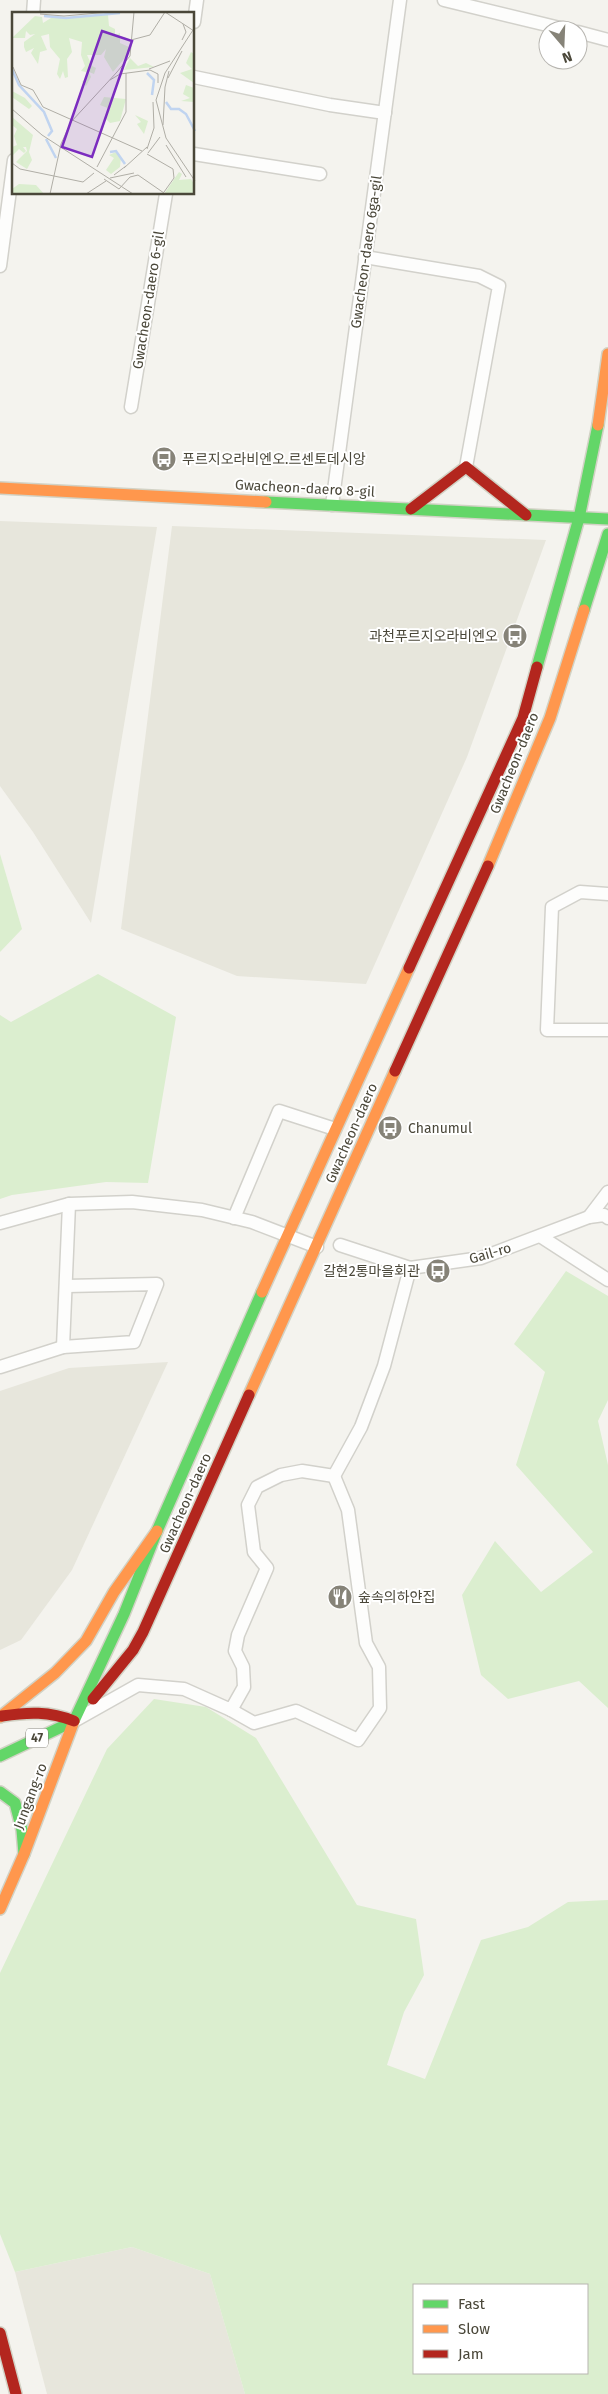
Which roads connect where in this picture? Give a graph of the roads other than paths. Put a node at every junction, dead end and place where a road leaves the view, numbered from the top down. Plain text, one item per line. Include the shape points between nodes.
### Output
1 (197, 0) edge
2 (400, 0) edge
3 (444, 0) edge
4 (195, 15) edge
5 (538, 23) edge
6 (588, 35) edge
7 (608, 40) edge
8 (195, 77) edge
9 (385, 113) junction
10 (195, 154) edge
11 (12, 173) edge
12 (320, 174) dead end
13 (166, 195) edge
14 (366, 257) junction
15 (0, 266) edge
16 (608, 354) edge
17 (131, 407) dead end
18 (466, 467) junction
19 (0, 488) edge
20 (332, 505) junction
21 (411, 509) junction
22 (526, 515) junction
23 (578, 518) junction
24 (608, 519) edge
25 (608, 534) edge
26 (608, 894) edge
27 (608, 1030) edge
28 (335, 1129) junction
29 (608, 1192) edge
30 (70, 1204) junction
31 (589, 1217) junction
32 (234, 1218) junction
33 (608, 1218) edge
34 (0, 1223) edge
35 (287, 1235) junction
36 (540, 1236) junction
37 (340, 1245) dead end
38 (317, 1247) junction
39 (410, 1268) junction
40 (608, 1280) edge
41 (67, 1286) junction
42 (64, 1347) junction
43 (0, 1367) edge
44 (334, 1476) junction
45 (157, 1531) junction
46 (124, 1614) junction
47 (143, 1632) junction
48 (231, 1710) junction
49 (1, 1716) edge
50 (74, 1721) junction
51 (0, 1756) edge
52 (0, 1792) edge
53 (24, 1854) junction
54 (0, 1909) edge
55 (0, 2333) edge
56 (16, 2394) edge

1 - 4 street
2 - 9 street, Gwacheon-daero 6ga-gil
3 - 5 street
6 - 7 street
8 - 9 street
9 - 14 street, Gwacheon-daero 6ga-gil
10 - 12 street
11 - 15 street
13 - 17 street, Gwacheon-daero 6-gil
14 - 18 street via 479,276 499,286
14 - 20 street, Gwacheon-daero 6ga-gil
16 - 23 main road, Gwacheon-daero via 602,405
18 - 21 main road
18 - 22 main road
19 - 20 main road, Gwacheon-daero 8-gil
20 - 21 main road, Gwacheon-daero 8-gil
21 - 22 main road, Gwacheon-daero 8-gil
22 - 23 main road, Gwacheon-daero 8-gil
23 - 24 main road, Gwacheon-daero 8-gil
23 - 28 main road, Gwacheon-daero via 523,718
25 - 38 main road, Gwacheon-daero / 47 via 550,718 489,863
26 - 27 street via 580,892 552,907 547,1030
28 - 32 street via 279,1111
28 - 35 main road, Gwacheon-daero
29 - 31 street
30 - 32 street via 132,1202 202,1210
30 - 34 street
30 - 41 street
31 - 33 street, Gail-ro via 604,1215
31 - 36 street, Gail-ro
32 - 35 street
35 - 38 street
35 - 45 main road, Gwacheon-daero
36 - 39 street, Gail-ro via 481,1258
36 - 40 street
37 - 39 street, Gail-ro
38 - 47 main road, Gwacheon-daero / 47
39 - 44 street via 384,1366 361,1427
41 - 42 street
41 - 42 street via 158,1284 134,1342
42 - 43 street
44 - 48 street via 302,1471 281,1475 258,1487 248,1505 254,1552 267,1568 238,1635 235,1651 243,1667 244,1687
44 - 48 street via 348,1510 366,1643 379,1668 380,1708 358,1740 296,1711 254,1723
45 - 46 main road
45 - 49 main road via 114,1592 86,1641 55,1674
46 - 47 main road via 125,1627 130,1632
46 - 50 main road
47 - 50 main road, Gwacheon-daero / 47 via 133,1650
48 - 50 street via 184,1689 138,1685
49 - 50 main road via 55,1712
50 - 51 main road, 47
50 - 53 main road, Jungang-ro
52 - 53 main road via 15,1803
53 - 54 main road, Jungang-ro
55 - 56 main road

